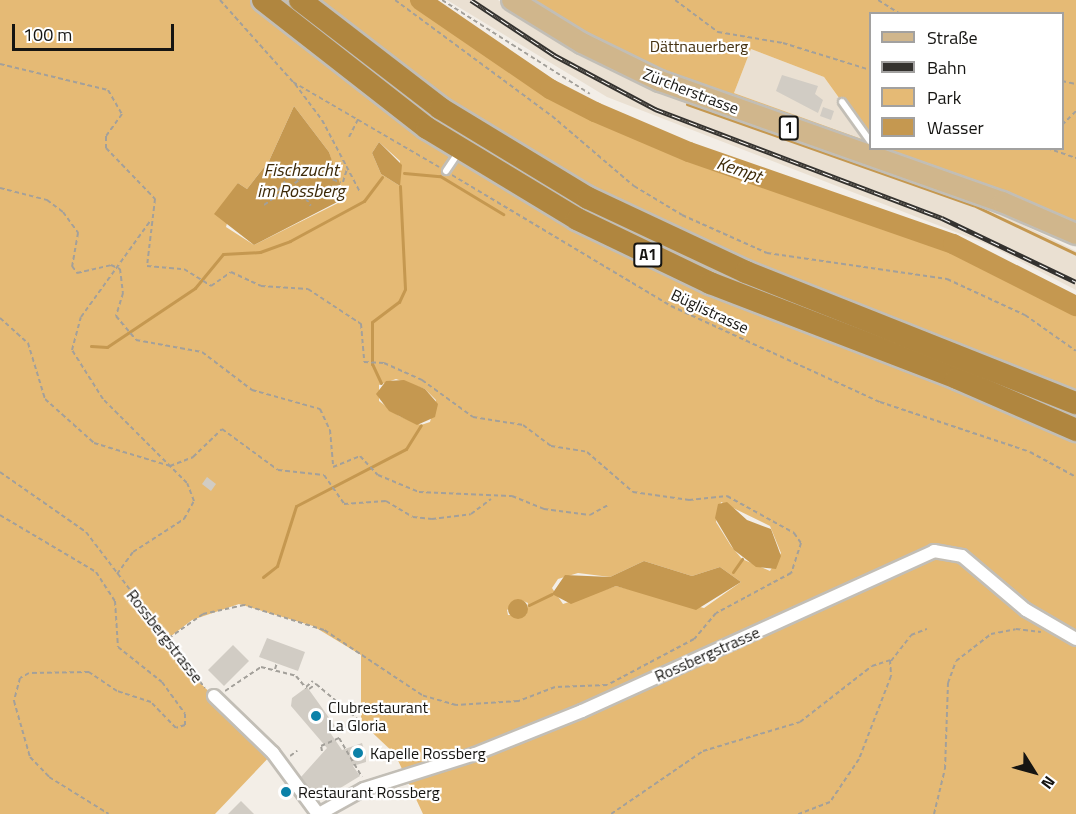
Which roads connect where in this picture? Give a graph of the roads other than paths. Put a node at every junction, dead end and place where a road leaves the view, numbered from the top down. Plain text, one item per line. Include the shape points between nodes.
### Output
1 (263, 0) edge
2 (300, 0) edge
3 (512, 0) edge
4 (842, 102) dead end
5 (869, 140) edge
6 (460, 150) junction
7 (877, 154) edge
8 (446, 171) road end
9 (1076, 234) edge
10 (1076, 403) edge
11 (1076, 430) edge
12 (1074, 639) edge
13 (215, 697) road end
14 (319, 814) edge

1 - 6 highway, A1 via 363,82
2 - 10 highway, A1 via 440,108 606,207 746,272
3 - 7 main road, Zürcherstrasse / 1 via 647,75
4 - 5 lane
6 - 8 lane
6 - 11 highway, A1 via 568,214 674,267
7 - 9 main road, Zürcherstrasse / 1
12 - 14 street, Rossbergstrasse via 1026,610 962,556 934,551 552,724 368,787
13 - 14 street, Rossbergstrasse via 273,753

